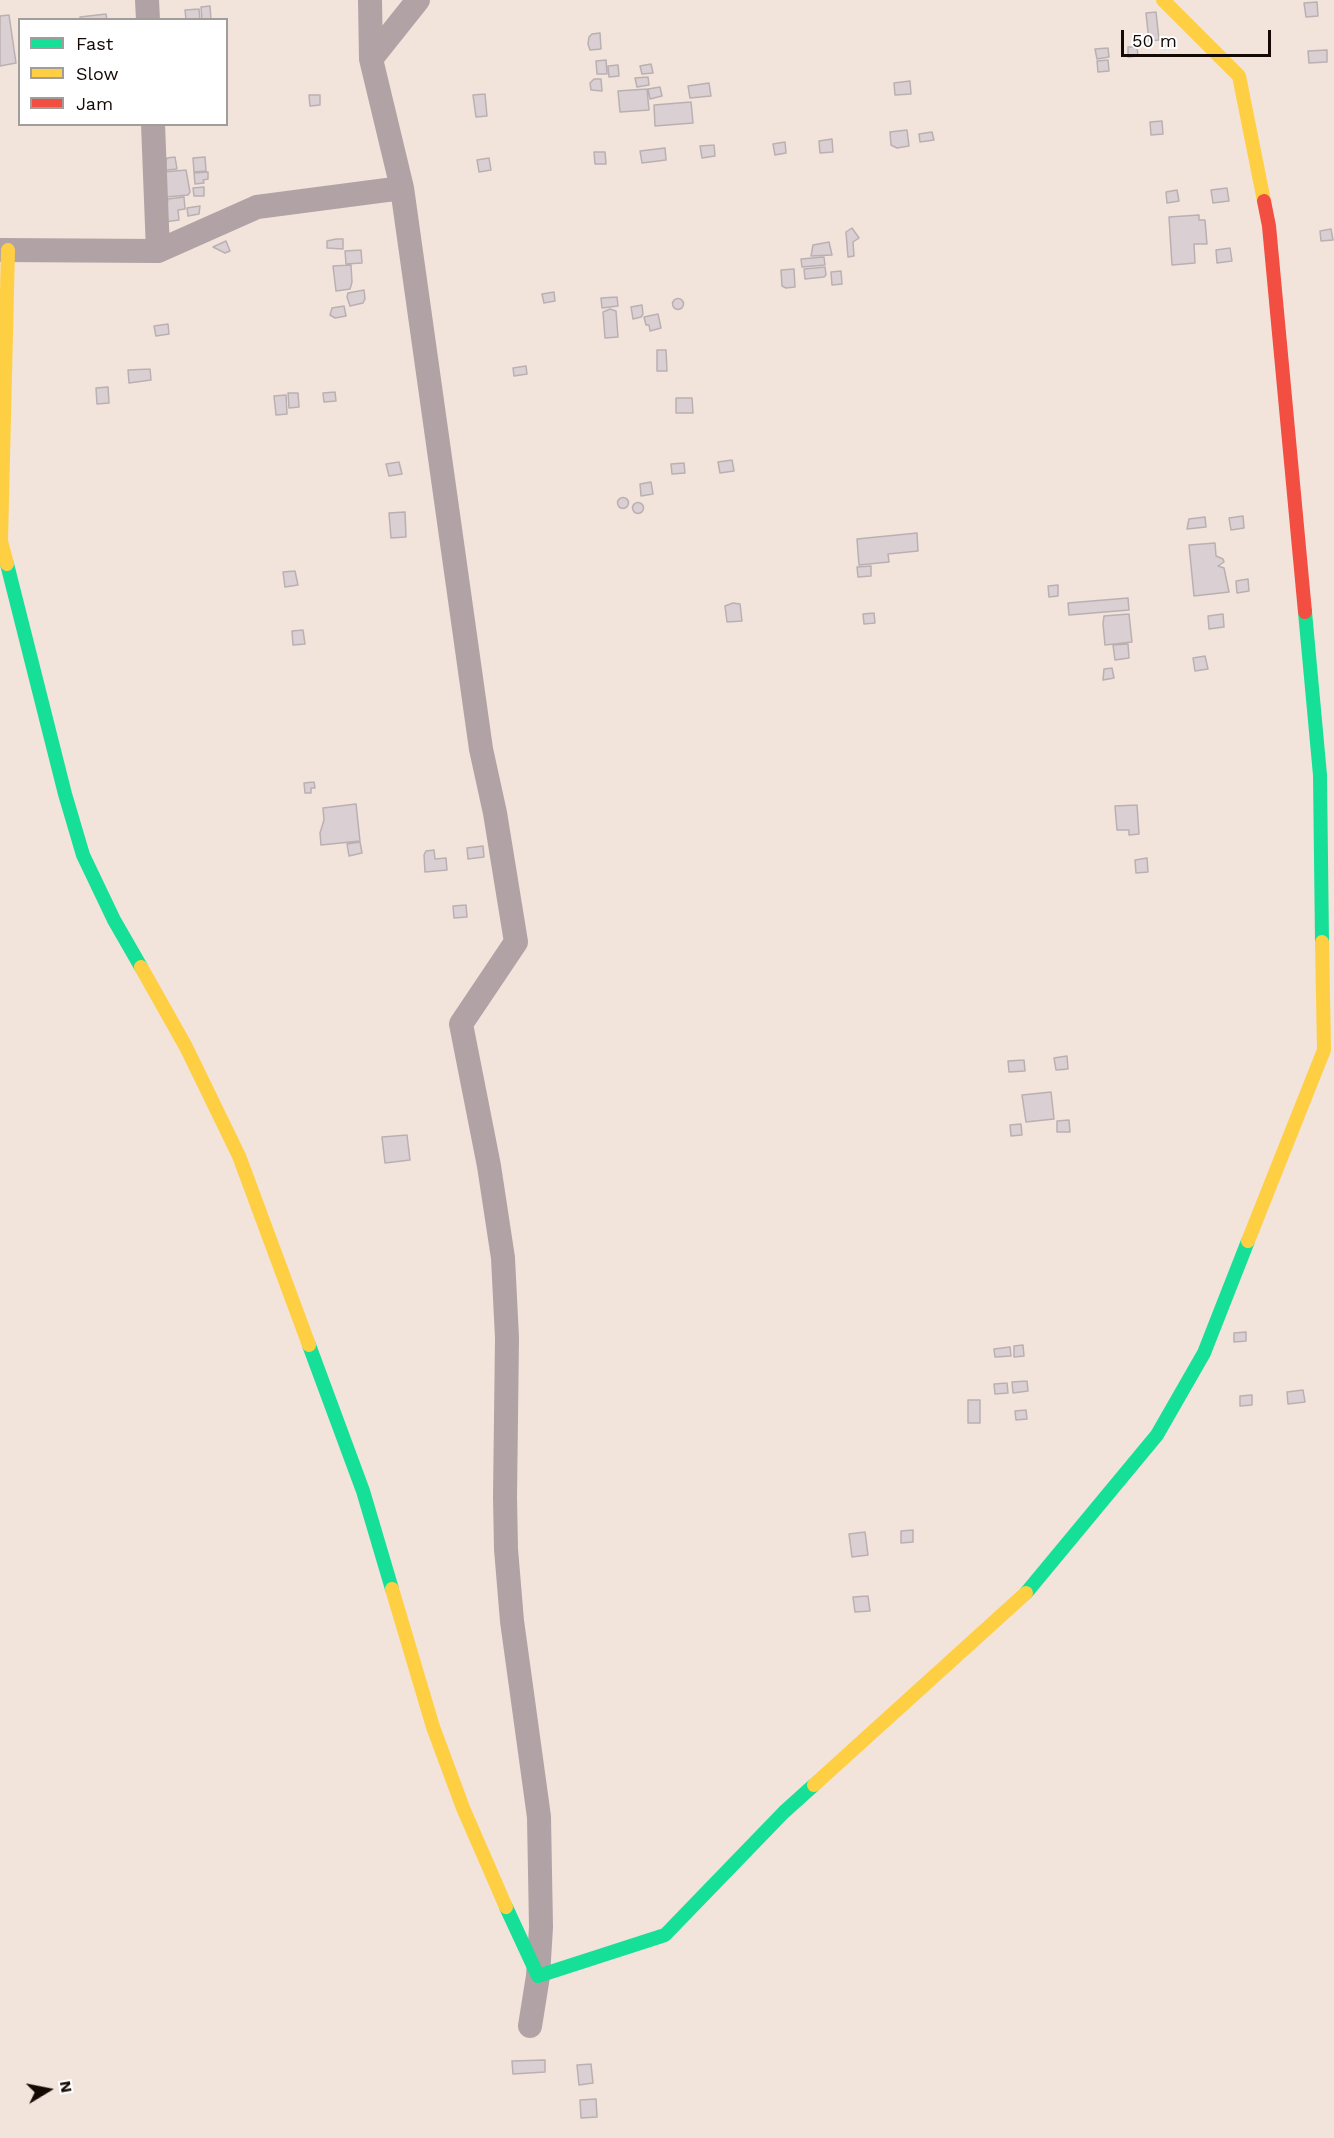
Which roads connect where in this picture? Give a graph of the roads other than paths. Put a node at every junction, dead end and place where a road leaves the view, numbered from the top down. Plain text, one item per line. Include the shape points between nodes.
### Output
1 (147, 0) edge
2 (370, 0) edge
3 (418, 0) edge
4 (1163, 0) edge
5 (148, 18) edge
6 (371, 59) junction
7 (153, 126) edge
8 (402, 188) junction
9 (4, 250) edge
10 (158, 251) junction
11 (538, 1976) junction
12 (530, 2026) dead end

1 - 5 street
2 - 6 street
3 - 6 street
4 - 11 street via 1239,76 1269,226 1320,775 1324,1050 1204,1353 1157,1435 1034,1586 784,1812 665,1935
6 - 8 street
7 - 10 street
8 - 10 street via 257,207
8 - 11 street via 481,749 516,942 461,1024 503,1258 507,1338 506,1549 539,1817
9 - 10 street
9 - 11 street via 0,541 83,855 114,920 186,1047 239,1156 363,1491 433,1727 463,1808
11 - 12 street

